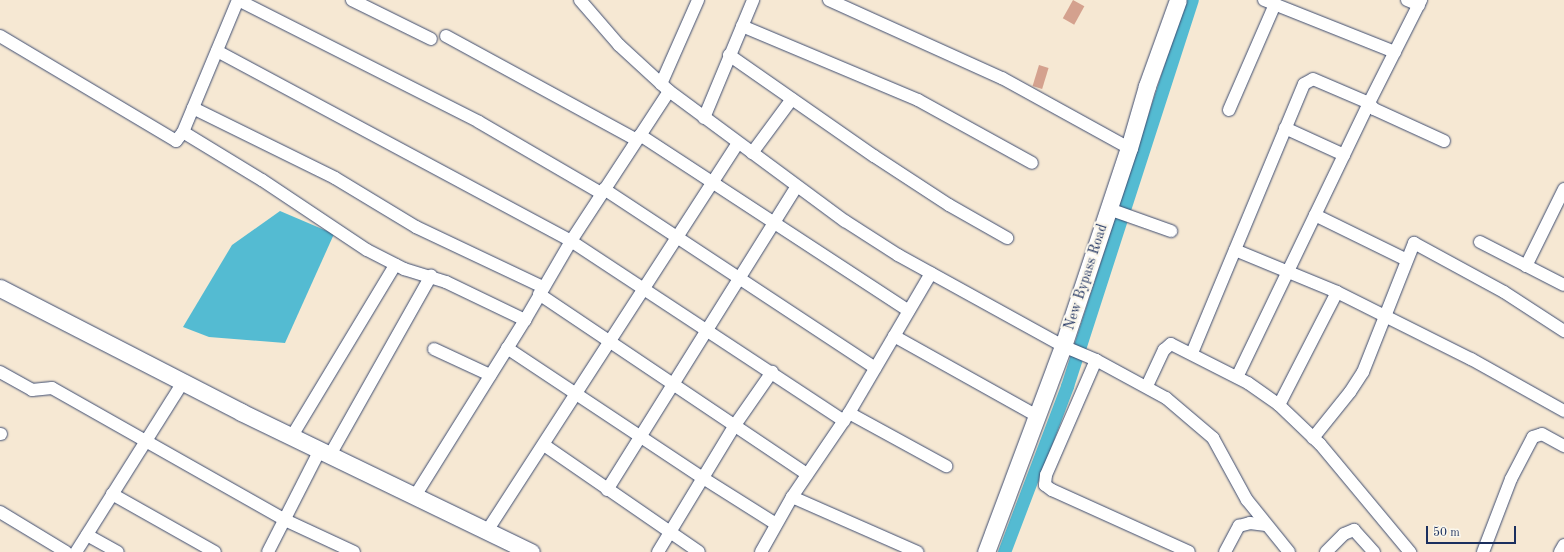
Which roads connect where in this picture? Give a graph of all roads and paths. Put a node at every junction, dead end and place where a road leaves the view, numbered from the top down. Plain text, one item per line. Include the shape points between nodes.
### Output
1 (238, 0) edge
2 (352, 0) edge
3 (580, 0) edge
4 (698, 0) edge
5 (753, 0) edge
6 (829, 0) edge
7 (1178, 0) edge
8 (1407, 0) edge
9 (1269, 2) edge
10 (1420, 2) edge
11 (742, 26) junction
12 (0, 36) edge
13 (446, 36) dead end
14 (431, 39) dead end
15 (217, 51) junction
16 (1395, 52) junction
17 (729, 55) junction
18 (665, 88) junction
19 (792, 99) junction
20 (1369, 103) junction
21 (193, 108) junction
22 (1229, 110) dead end
23 (704, 118) junction
24 (1285, 128) junction
25 (183, 132) junction
26 (638, 138) junction
27 (1444, 141) dead end
28 (738, 143) junction
29 (1129, 148) junction
30 (752, 153) junction
31 (1344, 155) junction
32 (1032, 163) dead end
33 (712, 184) junction
34 (797, 186) junction
35 (1564, 189) edge
36 (602, 191) junction
37 (1117, 212) junction
38 (1315, 216) junction
39 (773, 224) junction
40 (1171, 231) dead end
41 (676, 236) junction
42 (1007, 238) dead end
43 (571, 241) junction
44 (1480, 242) dead end
45 (1235, 250) junction
46 (1405, 259) junction
47 (395, 265) junction
48 (1526, 266) junction
49 (1289, 272) junction
50 (931, 273) junction
51 (432, 276) junction
52 (739, 278) junction
53 (1564, 285) edge
54 (0, 288) edge
55 (643, 289) junction
56 (541, 290) junction
57 (1337, 292) junction
58 (909, 311) junction
59 (1384, 316) junction
60 (525, 320) junction
61 (706, 331) junction
62 (1564, 331) edge
63 (894, 336) junction
64 (609, 342) junction
65 (507, 348) junction
66 (434, 349) dead end
67 (1073, 351) junction
68 (1192, 353) junction
69 (1096, 360) junction
70 (875, 368) junction
71 (0, 372) edge
72 (772, 372) junction
73 (490, 375) junction
74 (1237, 377) junction
75 (183, 382) junction
76 (674, 385) junction
77 (1147, 386) junction
78 (577, 394) junction
79 (1279, 405) junction
80 (1564, 411) edge
81 (1037, 416) junction
82 (846, 417) junction
83 (735, 425) junction
84 (292, 436) junction
85 (641, 438) junction
86 (1313, 438) junction
87 (144, 440) junction
88 (544, 445) junction
89 (1564, 446) edge
90 (325, 452) junction
91 (946, 466) dead end
92 (807, 474) junction
93 (702, 478) junction
94 (607, 490) junction
95 (112, 494) junction
96 (415, 496) junction
97 (792, 497) junction
98 (0, 512) edge
99 (285, 520) junction
100 (776, 524) junction
101 (1266, 525) junction
102 (487, 531) junction
103 (670, 532) junction
104 (87, 535) junction
105 (1564, 545) edge
106 (66, 552) edge
107 (76, 552) edge
108 (118, 552) edge
109 (215, 552) edge
110 (268, 552) edge
111 (354, 552) edge
112 (531, 552) edge
113 (658, 552) edge
114 (699, 552) edge
115 (761, 552) edge
116 (917, 552) edge
117 (986, 552) edge
118 (1189, 552) edge
119 (1224, 552) edge
120 (1289, 552) edge
121 (1326, 552) edge
122 (1374, 552) edge
123 (1410, 552) edge
124 (1483, 552) edge
125 (1560, 552) edge

1 - 15 street
1 - 36 street via 479,122
2 - 14 street
3 - 18 street via 620,45
4 - 18 street
5 - 11 street
6 - 29 street via 1002,78
7 - 29 main road, New Bypass Road via 1147,86
8 - 10 street
9 - 16 street
9 - 22 street
10 - 16 street
11 - 17 street
11 - 32 street via 918,100
12 - 25 street via 173,141 179,140
13 - 26 street
15 - 21 street
15 - 43 street
16 - 20 street
17 - 19 street
17 - 23 street
18 - 23 street
18 - 26 street
19 - 30 street
19 - 42 street via 949,205
20 - 24 street via 1310,79 1304,84
20 - 27 street via 1374,109
20 - 31 street
21 - 25 street
21 - 56 street via 335,178 410,224
23 - 28 street
24 - 31 street
24 - 45 street
25 - 47 street via 256,176 345,237
26 - 33 street
26 - 36 street
28 - 30 street
28 - 33 street
29 - 37 main road, New Bypass Road
30 - 34 street
31 - 38 street
33 - 39 street
33 - 41 street
34 - 39 street
34 - 50 street via 845,221
35 - 48 street
36 - 41 street
36 - 43 street
37 - 40 street
37 - 67 main road, New Bypass Road
38 - 46 street
38 - 49 street
39 - 52 street
39 - 58 street
41 - 52 street
41 - 55 street
43 - 55 street
43 - 56 street
44 - 48 street
45 - 49 street
45 - 68 street
46 - 59 street
46 - 62 street via 1411,245 1420,244 1536,311
47 - 51 street
47 - 84 street
48 - 53 street
49 - 57 street
49 - 74 street
50 - 58 street
50 - 67 street
51 - 60 street
51 - 90 street
52 - 61 street
52 - 70 street
54 - 75 main road
55 - 61 street
55 - 64 street
56 - 60 street
56 - 64 street
57 - 59 street
57 - 79 street
58 - 63 street
59 - 80 street via 1471,359
59 - 86 street via 1357,382
60 - 65 street
61 - 72 street
61 - 76 street
63 - 70 street
63 - 81 street
64 - 76 street
64 - 78 street
65 - 73 street
65 - 78 street
66 - 73 street
67 - 69 street
67 - 81 main road, New Bypass Road
68 - 74 street
68 - 77 street via 1171,344 1167,345
69 - 77 street
69 - 118 street via 1046,475 1045,485
70 - 82 street
71 - 87 street via 32,390 52,388
72 - 82 street
72 - 83 street
73 - 96 street
74 - 79 street
75 - 84 main road
75 - 87 street
76 - 83 street
76 - 85 street
77 - 101 street via 1166,398 1213,438 1247,500
78 - 85 street
78 - 88 street
79 - 86 street
81 - 117 main road, New Bypass Road
82 - 91 street
82 - 92 street
83 - 92 street
83 - 93 street
84 - 90 main road
85 - 93 street
85 - 94 street
86 - 123 street
87 - 95 street
87 - 99 street
88 - 94 street
88 - 102 street
89 - 124 street via 1542,434 1533,437 1511,479
90 - 96 main road
90 - 99 street
92 - 97 street
93 - 100 street
93 - 103 street
94 - 103 street
95 - 104 street
95 - 109 street
96 - 102 main road
97 - 100 street
97 - 116 street
98 - 106 street
99 - 110 street
99 - 111 street
100 - 115 street
101 - 119 street via 1250,523 1239,526
101 - 120 street
102 - 112 main road
103 - 113 street
103 - 114 street
104 - 107 street
104 - 108 street
105 - 125 street
121 - 122 street via 1344,534 1354,530

